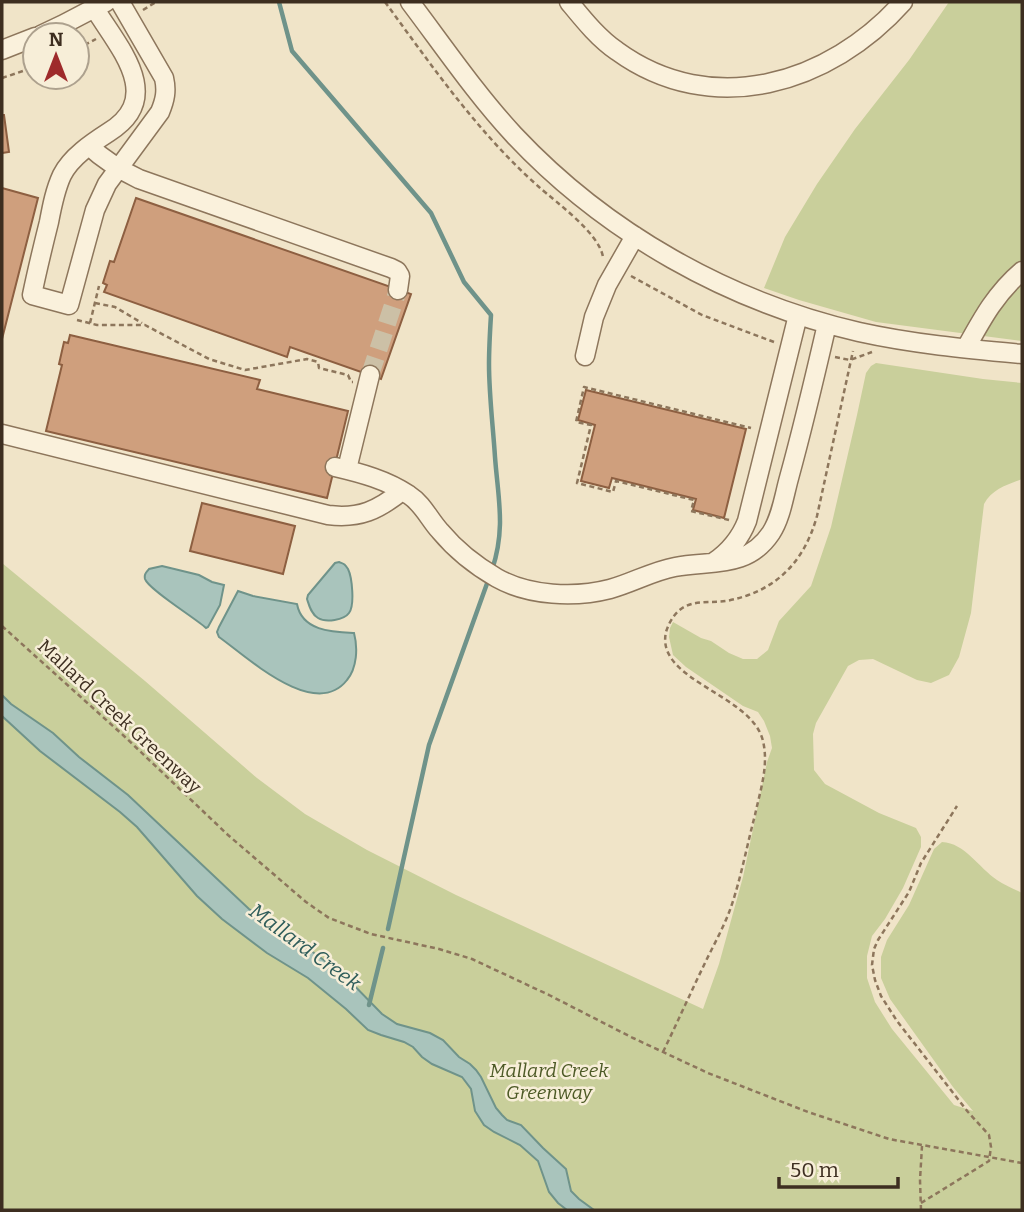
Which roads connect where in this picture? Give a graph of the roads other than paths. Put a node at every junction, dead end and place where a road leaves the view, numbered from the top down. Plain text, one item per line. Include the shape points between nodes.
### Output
1 (120, 2) edge
2 (410, 2) edge
3 (569, 2) edge
4 (903, 2) edge
5 (101, 5) edge
6 (69, 21) edge
7 (21, 43) edge
8 (2, 50) edge
9 (131, 112) junction
10 (151, 124) junction
11 (89, 146) junction
12 (118, 169) junction
13 (635, 236) junction
14 (1022, 271) edge
15 (398, 289) dead end
16 (797, 314) junction
17 (827, 324) junction
18 (966, 348) junction
19 (1022, 355) edge
20 (585, 356) dead end
21 (364, 380) tunnel mouth
22 (776, 405) junction
23 (807, 412) junction
24 (2, 434) edge
25 (402, 491) junction
26 (714, 562) junction

1 - 10 street via 167,89
2 - 13 street via 516,137 569,187
3 - 4 street via 607,44 649,69 696,85 739,88 770,84 812,69 867,35
5 - 6 street
5 - 9 street via 133,73 136,87
7 - 8 street
9 - 10 street
9 - 11 street
10 - 12 street
11 - 12 street
11 - 12 street via 62,174 32,295 69,305 95,210
12 - 15 street via 391,268 400,276
13 - 16 street via 709,279
13 - 20 street via 607,285
14 - 18 street via 995,298
16 - 17 street
16 - 22 street
17 - 18 street
17 - 23 street
18 - 19 street
21 - 25 street via 341,468
22 - 23 street
22 - 26 street via 747,521 736,543
23 - 26 street via 773,530 741,559
24 - 25 street via 328,515 369,512
25 - 26 street via 469,559 513,586 589,593 672,567

